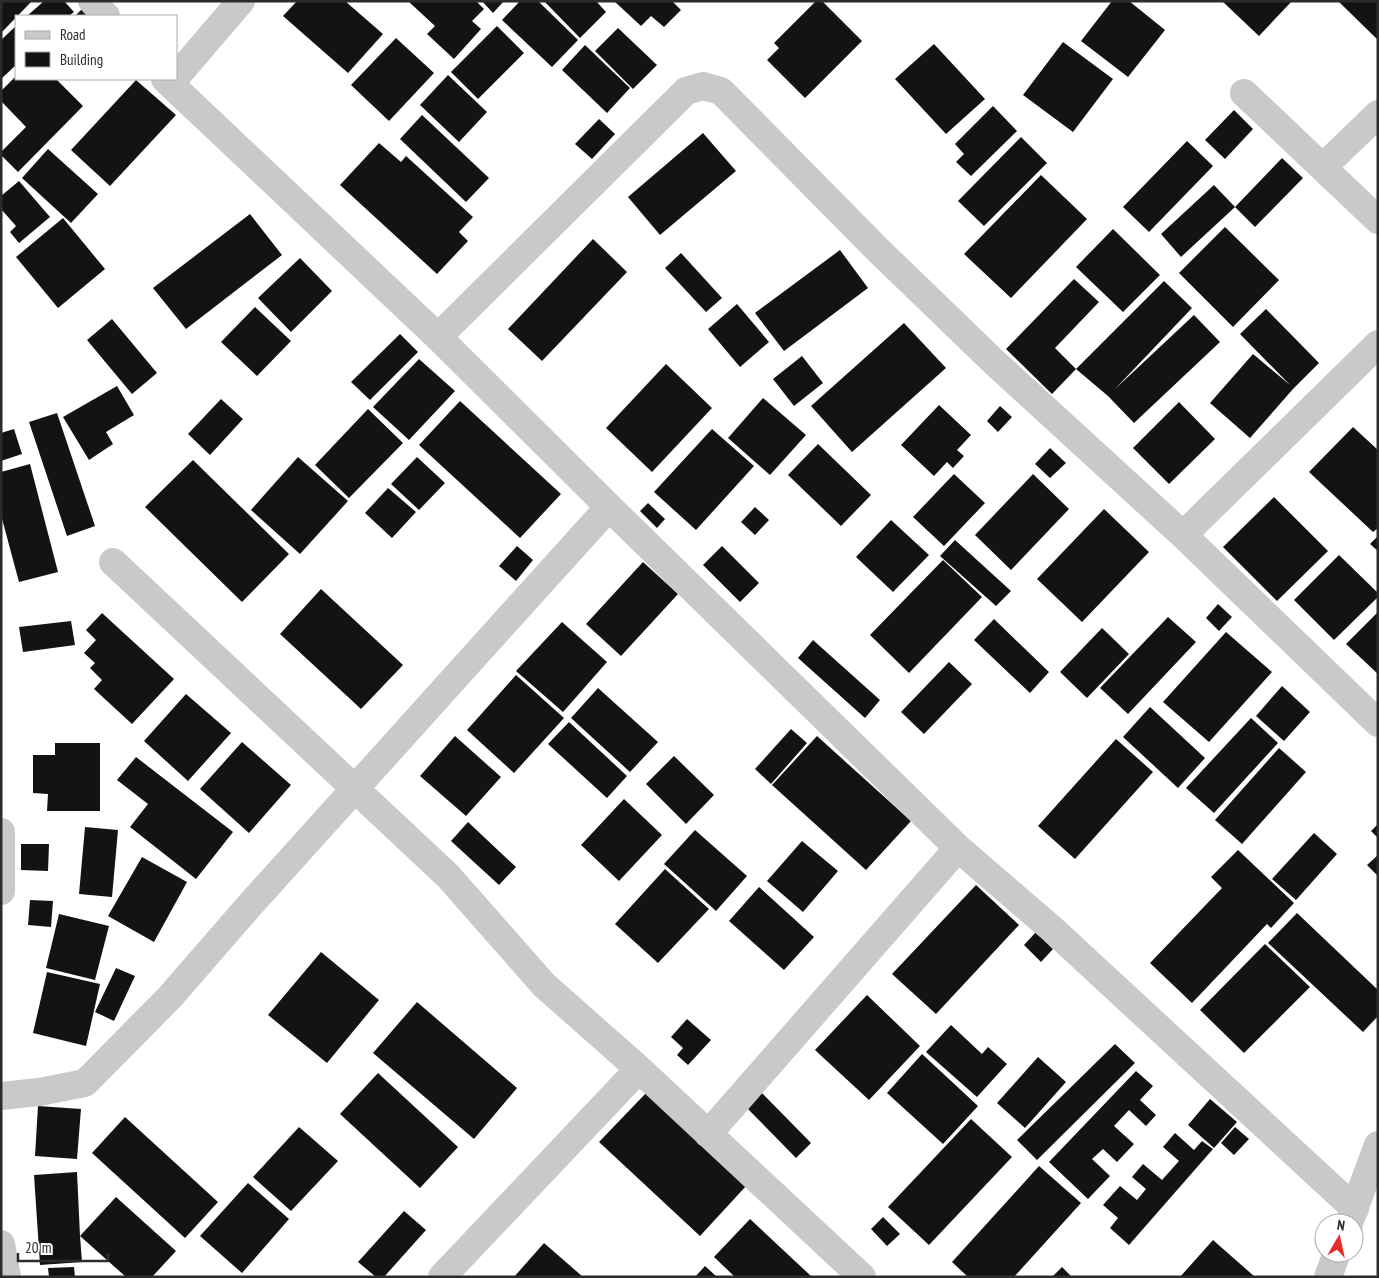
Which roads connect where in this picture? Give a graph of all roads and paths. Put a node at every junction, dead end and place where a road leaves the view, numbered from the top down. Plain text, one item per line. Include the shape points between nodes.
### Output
1 (92, 1) edge
2 (241, 1) edge
3 (105, 15) edge
4 (178, 72) edge
5 (171, 80) edge
6 (1244, 93) dead end
7 (1378, 114) edge
8 (1323, 167) junction
9 (1378, 220) edge
10 (438, 337) junction
11 (1378, 344) edge
12 (609, 507) junction
13 (1183, 535) junction
14 (113, 562) dead end
15 (1378, 723) edge
16 (356, 789) junction
17 (1, 832) edge
18 (958, 848) junction
19 (1, 891) edge
20 (639, 1070) junction
21 (1, 1096) edge
22 (708, 1134) junction
23 (1378, 1145) edge
24 (1349, 1213) edge
25 (1353, 1213) edge
26 (1, 1244) edge
27 (1333, 1263) edge
28 (7, 1277) edge
29 (442, 1277) edge
30 (862, 1277) edge
31 (1328, 1277) edge

1 - 3 street
2 - 4 street
5 - 10 street
6 - 8 street
7 - 8 street
8 - 9 street
10 - 12 street
10 - 13 street via 686,91 703,86 721,91 926,297
11 - 13 street
12 - 16 street
12 - 18 street
13 - 15 street
14 - 16 street
16 - 20 street via 448,876 544,984
16 - 21 street via 170,997 85,1083
17 - 19 street
18 - 22 street
18 - 24 street via 1052,929
20 - 22 street
20 - 29 street
22 - 30 street
23 - 25 street
26 - 28 street
27 - 31 street

